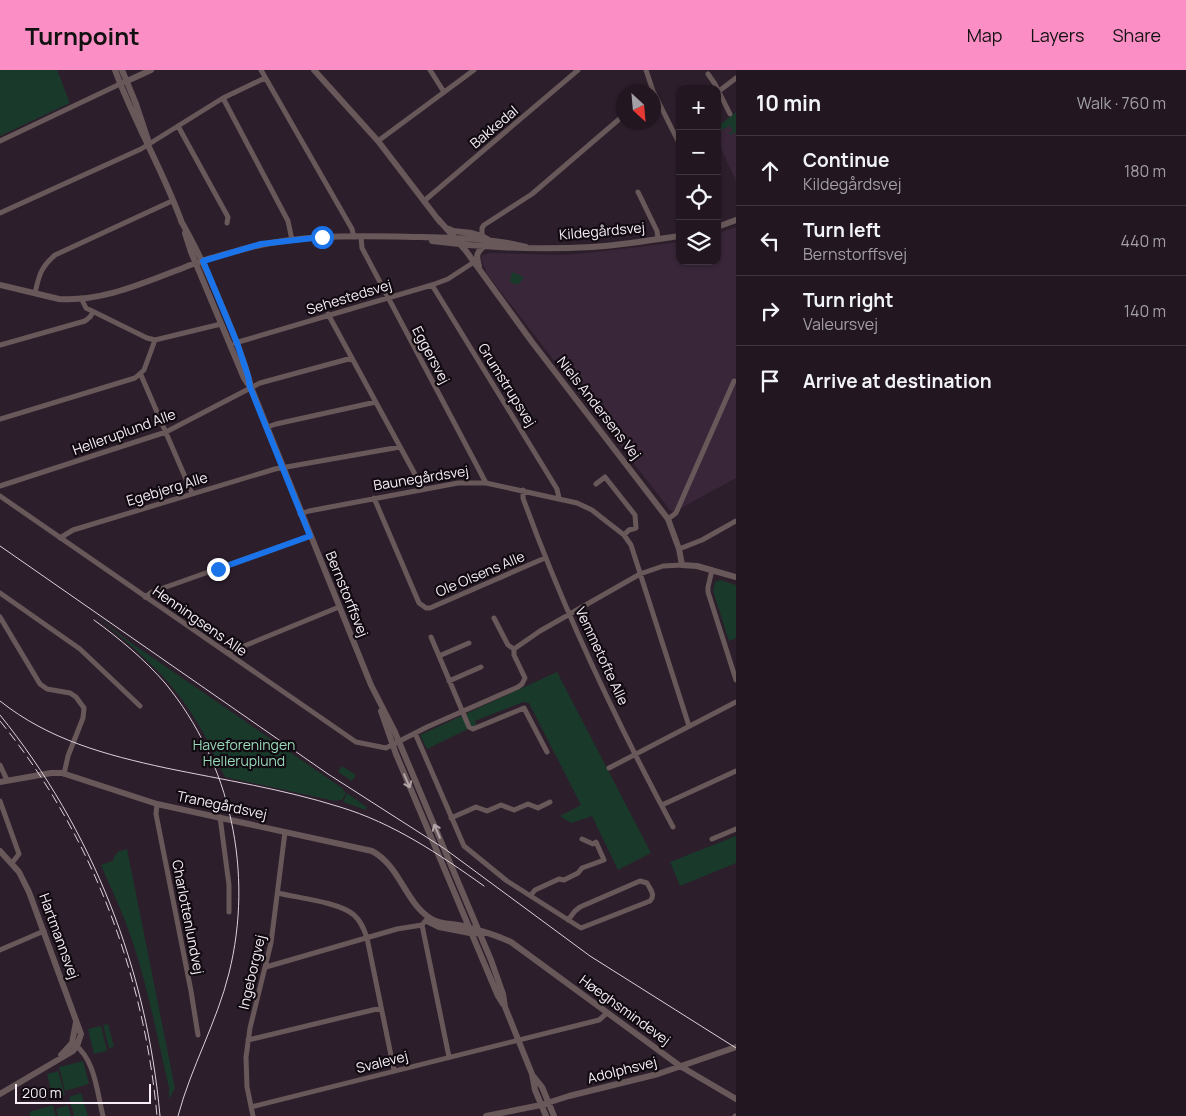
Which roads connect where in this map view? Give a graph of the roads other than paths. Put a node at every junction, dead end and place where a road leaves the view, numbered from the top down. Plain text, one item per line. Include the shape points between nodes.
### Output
1 (115, 70) edge
2 (122, 70) edge
3 (152, 70) edge
4 (261, 70) edge
5 (314, 70) edge
6 (430, 70) edge
7 (474, 70) edge
8 (578, 70) edge
9 (646, 70) edge
10 (708, 74) dead end
11 (265, 78) junction
12 (736, 78) edge
13 (124, 83) junction
14 (650, 85) edge
15 (715, 85) edge
16 (721, 89) edge
17 (444, 92) junction
18 (721, 95) edge
19 (223, 98) junction
20 (661, 109) edge
21 (730, 114) dead end
22 (616, 122) edge
23 (178, 126) junction
24 (676, 137) edge
25 (0, 141) edge
26 (378, 141) junction
27 (149, 144) junction
28 (638, 192) dead end
29 (172, 200) junction
30 (424, 201) junction
31 (0, 213) edge
32 (438, 219) junction
33 (736, 220) edge
34 (227, 223) dead end
35 (721, 225) edge
36 (446, 228) junction
37 (482, 236) junction
38 (354, 237) junction
39 (361, 237) junction
40 (676, 237) edge
41 (658, 239) junction
42 (292, 240) junction
43 (455, 241) junction
44 (490, 241) junction
45 (484, 246) junction
46 (526, 247) junction
47 (199, 262) junction
48 (474, 262) junction
49 (0, 285) edge
50 (432, 285) junction
51 (35, 293) junction
52 (388, 297) junction
53 (81, 298) junction
54 (93, 312) junction
55 (328, 314) junction
56 (221, 324) junction
57 (155, 340) junction
58 (233, 344) junction
59 (0, 345) edge
60 (352, 358) junction
61 (140, 375) junction
62 (734, 381) dead end
63 (250, 387) junction
64 (730, 390) junction
65 (736, 392) edge
66 (376, 402) junction
67 (0, 420) edge
68 (267, 428) junction
69 (166, 432) junction
70 (400, 446) junction
71 (283, 467) junction
72 (486, 482) junction
73 (596, 484) dead end
74 (0, 486) edge
75 (423, 489) junction
76 (523, 490) junction
77 (192, 493) junction
78 (0, 496) edge
79 (374, 498) junction
80 (559, 498) junction
81 (300, 514) junction
82 (668, 519) junction
83 (736, 520) edge
84 (310, 536) junction
85 (624, 536) junction
86 (60, 538) junction
87 (679, 549) junction
88 (545, 558) junction
89 (682, 565) junction
90 (712, 570) junction
91 (640, 574) junction
92 (736, 578) edge
93 (0, 594) edge
94 (145, 597) junction
95 (339, 607) junction
96 (570, 613) junction
97 (0, 617) edge
98 (494, 618) dead end
99 (431, 637) dead end
100 (469, 643) dead end
101 (514, 649) junction
102 (227, 652) junction
103 (439, 656) junction
104 (481, 667) dead end
105 (736, 680) edge
106 (449, 681) junction
107 (736, 702) edge
108 (140, 706) dead end
109 (462, 711) junction
110 (689, 726) junction
111 (414, 733) junction
112 (396, 743) junction
113 (547, 752) dead end
114 (634, 755) junction
115 (0, 765) edge
116 (609, 768) dead end
117 (736, 771) edge
118 (64, 774) junction
119 (3, 781) edge
120 (0, 801) edge
121 (550, 802) dead end
122 (157, 804) junction
123 (662, 805) junction
124 (220, 817) junction
125 (451, 818) junction
126 (673, 827) dead end
127 (736, 829) edge
128 (285, 832) junction
129 (712, 838) dead end
130 (582, 839) dead end
131 (0, 851) edge
132 (12, 863) junction
133 (278, 893) junction
134 (531, 895) junction
135 (229, 912) dead end
136 (568, 920) junction
137 (426, 921) junction
138 (476, 930) junction
139 (44, 932) junction
140 (366, 938) junction
141 (515, 945) junction
142 (0, 950) edge
143 (266, 967) junction
144 (381, 1008) junction
145 (608, 1013) junction
146 (198, 1035) dead end
147 (248, 1040) junction
148 (518, 1040) junction
149 (74, 1044) junction
150 (736, 1047) edge
151 (449, 1057) junction
152 (680, 1066) junction
153 (394, 1070) junction
154 (0, 1094) edge
155 (736, 1099) edge
156 (544, 1102) junction
157 (251, 1107) junction
158 (103, 1116) edge
159 (253, 1116) edge
160 (486, 1116) edge
161 (546, 1116) edge
162 (554, 1116) edge

1 - 13 street, Bernstorffsvej
2 - 13 street, Bernstorffsvej
3 - 13 street
4 - 11 street
5 - 26 street
6 - 17 street
7 - 17 street
8 - 30 street, Bakkedal
9 - 14 street
10 - 15 street
11 - 19 street
11 - 38 street
12 - 16 street
13 - 25 street
13 - 27 street, Bernstorffsvej via 140,131
17 - 26 street
18 - 21 street
19 - 23 street
19 - 42 street via 288,221
20 - 24 street
22 - 37 street via 532,194 484,225
23 - 27 street
23 - 34 street via 228,217
26 - 30 street
27 - 29 street, Bernstorffsvej
27 - 31 street
28 - 41 street
29 - 47 street, Bernstorffsvej
29 - 51 street via 55,255 40,271
30 - 32 street
32 - 36 street
32 - 43 street
33 - 35 street
36 - 37 street, Kildegårdsvej
36 - 43 street
37 - 44 street, Kildegårdsvej
38 - 39 street, Kildegårdsvej
38 - 42 street, Kildegårdsvej
39 - 43 street, Kildegårdsvej
39 - 52 street, Eggersvej via 362,248
40 - 41 street, Kildegårdsvej
41 - 46 street, Kildegårdsvej via 593,247
42 - 47 street, Kildegårdsvej via 252,246
43 - 44 street, Kildegårdsvej
43 - 45 street, Kildegårdsvej
43 - 48 street
44 - 46 street, Kildegårdsvej
45 - 46 street, Kildegårdsvej
45 - 48 street via 477,252
47 - 53 street, Kildegårdsvej via 130,288
47 - 56 street, Bernstorffsvej
47 - 58 street, Bernstorffsvej
48 - 50 street, Sehestedsvej
48 - 82 street, Niels Andersens Vej
49 - 51 street, Kildegårdsvej
50 - 52 street, Sehestedsvej
50 - 80 street, Grumstrupsvej via 557,489
51 - 53 street, Kildegårdsvej
52 - 55 street, Sehestedsvej
52 - 72 street, Eggersvej
53 - 54 street via 86,308
54 - 57 street
54 - 59 street via 85,321
55 - 58 street, Sehestedsvej
55 - 60 street
56 - 57 street
56 - 58 street, Bernstorffsvej
57 - 61 street
58 - 63 street, Bernstorffsvej
60 - 63 street, Helleruplund Alle
60 - 66 street
61 - 67 street
61 - 69 street
62 - 64 street
63 - 68 street, Bernstorffsvej
63 - 69 street, Helleruplund Alle
64 - 65 street
64 - 82 street via 676,513
66 - 68 street
66 - 70 street
68 - 71 street, Bernstorffsvej
69 - 74 street, Helleruplund Alle
69 - 77 street
70 - 71 street, Egebjerg Alle
70 - 75 street
71 - 77 street, Egebjerg Alle
71 - 81 street, Bernstorffsvej
72 - 75 street, Baunegårdsvej
72 - 76 street, Baunegårdsvej
73 - 85 street via 605,476 635,515 636,528
75 - 79 street, Baunegårdsvej
76 - 80 street, Baunegårdsvej
76 - 88 street, Vemmetofte Alle
77 - 86 street, Egebjerg Alle via 73,530
78 - 86 street, Henningsens Alle
79 - 81 street, Baunegårdsvej
79 - 88 street, Ole Olsens Alle via 419,603 426,608
80 - 85 street, Baunegårdsvej via 592,510
81 - 84 street, Bernstorffsvej
82 - 87 street, Niels Andersens Vej
83 - 87 street
84 - 94 street
84 - 95 street, Bernstorffsvej
85 - 91 street, Baunegårdsvej via 631,545
86 - 94 street, Henningsens Alle
87 - 89 street, Niels Andersens Vej
88 - 96 street, Vemmetofte Alle
89 - 90 street
89 - 91 street via 663,566
90 - 92 street
90 - 105 street via 708,592
91 - 96 street
91 - 110 street, Baunegårdsvej
93 - 108 street via 80,649
94 - 102 street, Henningsens Alle
95 - 102 street
95 - 112 street, Bernstorffsvej
96 - 101 street
96 - 114 street, Vemmetofte Alle
97 - 118 street via 40,684 47,689 70,693 84,708
98 - 101 street
99 - 103 street
100 - 103 street
101 - 109 street via 524,681
102 - 112 street, Henningsens Alle via 356,742 384,748
103 - 106 street
104 - 106 street
106 - 109 street
107 - 110 street
109 - 111 street
109 - 113 street via 473,729 524,708
110 - 114 street
111 - 112 street
111 - 125 street
112 - 138 street, Bernstorffsvej
114 - 116 street
114 - 123 street, Vemmetofte Alle
115 - 119 street, Tranegårdsvej
117 - 123 street
118 - 119 street, Tranegårdsvej
118 - 122 street, Tranegårdsvej
120 - 132 street via 19,854
121 - 125 street via 538,808 528,804 514,810 501,805 487,811 476,807
122 - 124 street, Tranegårdsvej
122 - 146 street, Charlottenlundvej via 156,814
123 - 126 street, Vemmetofte Alle
124 - 128 street, Tranegårdsvej
124 - 135 street
125 - 134 street via 468,850 507,881
127 - 129 street
128 - 133 street, Ingeborgvej
128 - 137 street, Tranegårdsvej via 372,851 388,863
130 - 134 street via 593,844 596,842 604,860 535,890
131 - 132 street, Hartmannsvej
132 - 139 street, Hartmannsvej via 25,882
133 - 140 street via 348,910 360,922
133 - 143 street, Ingeborgvej
134 - 136 street
136 - 136 street via 585,928 650,901 653,896 647,883 640,881 580,907
137 - 138 street
137 - 140 street
137 - 151 street
138 - 141 street, Høeghsmindevej
138 - 141 street via 508,937
138 - 148 street, Bernstorffsvej via 496,972
139 - 142 street
139 - 149 street, Hartmannsvej via 76,1021
140 - 143 street
140 - 144 street
141 - 145 street, Høeghsmindevej
143 - 147 street, Ingeborgvej
144 - 147 street
144 - 153 street
145 - 148 street, Svalevej via 599,1020
145 - 152 street, Høeghsmindevej
147 - 157 street, Ingeborgvej via 246,1073
148 - 151 street, Svalevej
148 - 156 street, Bernstorffsvej via 535,1090
149 - 154 street, Hartmannsvej via 58,1059
149 - 158 street via 85,1054 91,1066
150 - 152 street, Adolphsvej
151 - 153 street, Svalevej
152 - 155 street, Høeghsmindevej
152 - 156 street, Adolphsvej
153 - 157 street, Svalevej
156 - 160 street, Adolphsvej
156 - 161 street, Bernstorffsvej
156 - 162 street, Bernstorffsvej
157 - 159 street, Ingeborgvej

